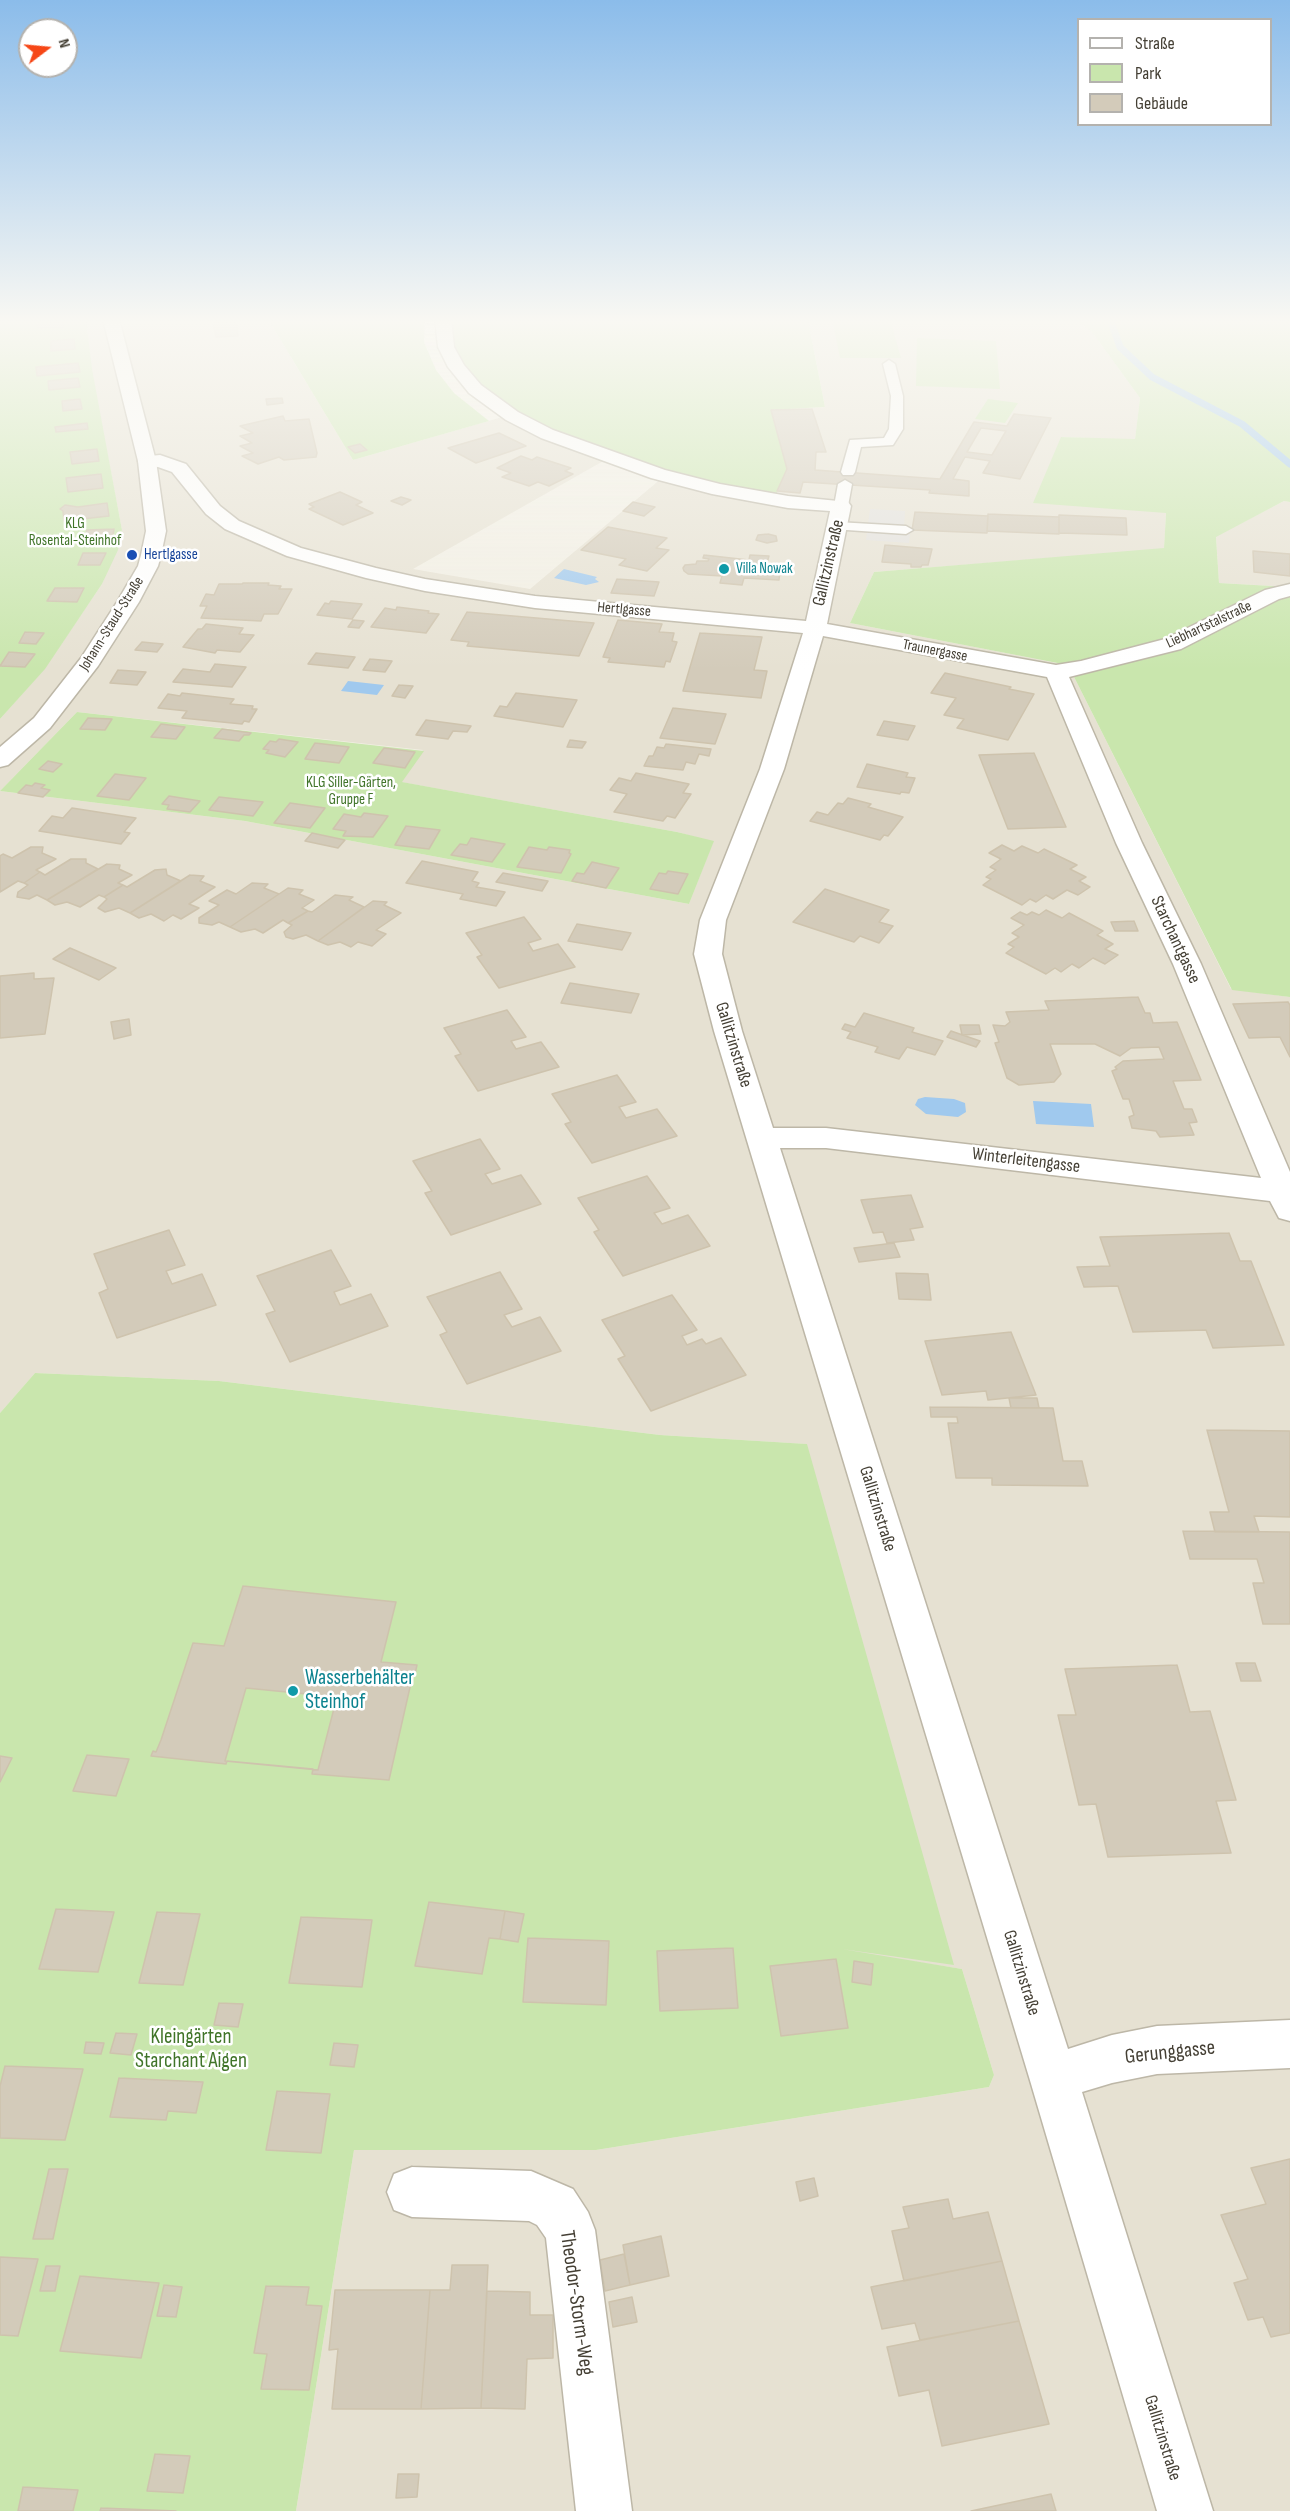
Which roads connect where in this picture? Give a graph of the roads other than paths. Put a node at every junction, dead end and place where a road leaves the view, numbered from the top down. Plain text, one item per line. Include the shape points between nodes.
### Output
1 (140, 436) edge
2 (554, 436) edge
3 (892, 436) edge
4 (147, 461) junction
5 (839, 516) junction
6 (906, 530) dead end
7 (1290, 590) edge
8 (815, 628) junction
9 (1056, 672) junction
10 (0, 760) edge
11 (762, 1138) junction
12 (1287, 1198) edge
13 (1290, 2044) edge
14 (1053, 2077) junction
15 (412, 2192) dead end
16 (604, 2511) edge
17 (1185, 2511) edge

1 - 4 street, Johann-Staud-Straße
2 - 5 street via 658,474
3 - 5 lane via 888,442 855,443
4 - 8 street, Hertlgasse via 178,468 213,510 232,525 294,552 373,574 535,602
4 - 10 street, Johann-Staud-Straße via 156,531 148,566 90,661 62,698 42,723
5 - 6 lane
5 - 8 street, Gallitzinstraße
7 - 9 street, Liebhartstalstraße via 1272,594 1173,644
8 - 9 street, Traunergasse
8 - 11 street, Gallitzinstraße via 772,769 712,920 708,954
9 - 12 street, Starchantgasse
11 - 12 street, Winterleitengasse via 826,1138
11 - 14 street, Gallitzinstraße
13 - 14 street, Gerunggasse via 1157,2050
14 - 17 street, Gallitzinstraße
15 - 16 street, Theodor-Storm-Weg via 531,2196 555,2207 570,2230

